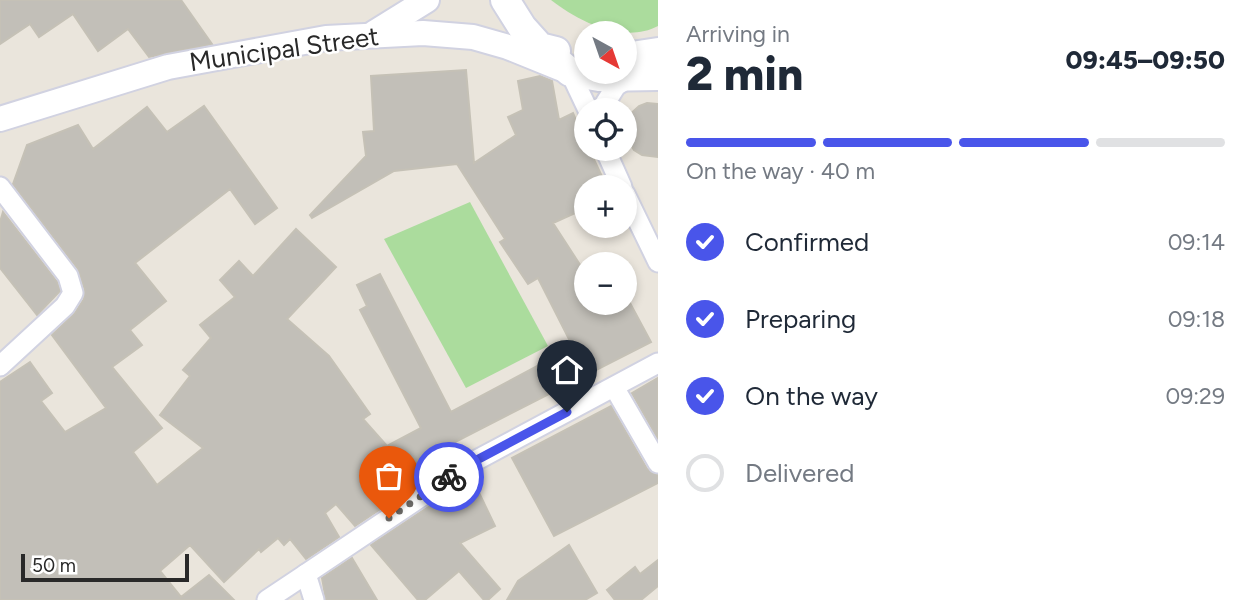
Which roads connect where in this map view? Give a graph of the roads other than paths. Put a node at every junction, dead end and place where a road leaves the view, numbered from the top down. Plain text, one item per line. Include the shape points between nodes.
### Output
1 (427, 0) edge
2 (505, 0) edge
3 (373, 34) junction
4 (658, 52) edge
5 (574, 63) edge
6 (637, 63) edge
7 (574, 64) edge
8 (637, 71) edge
9 (658, 76) edge
10 (0, 119) edge
11 (0, 187) edge
12 (637, 219) edge
13 (658, 262) edge
14 (658, 363) edge
15 (0, 366) edge
16 (614, 387) junction
17 (658, 463) edge
18 (306, 575) junction
19 (267, 600) edge
20 (314, 600) edge

1 - 3 street
2 - 5 main road via 540,47
3 - 7 street, Municipal Street via 473,37
3 - 10 street, Municipal Street via 326,38 168,67
4 - 6 main road
8 - 9 main road, Municipal Street
11 - 15 street via 68,276 74,293
12 - 13 street
14 - 16 street
16 - 17 street
16 - 18 street via 473,462
18 - 19 street
18 - 20 street

